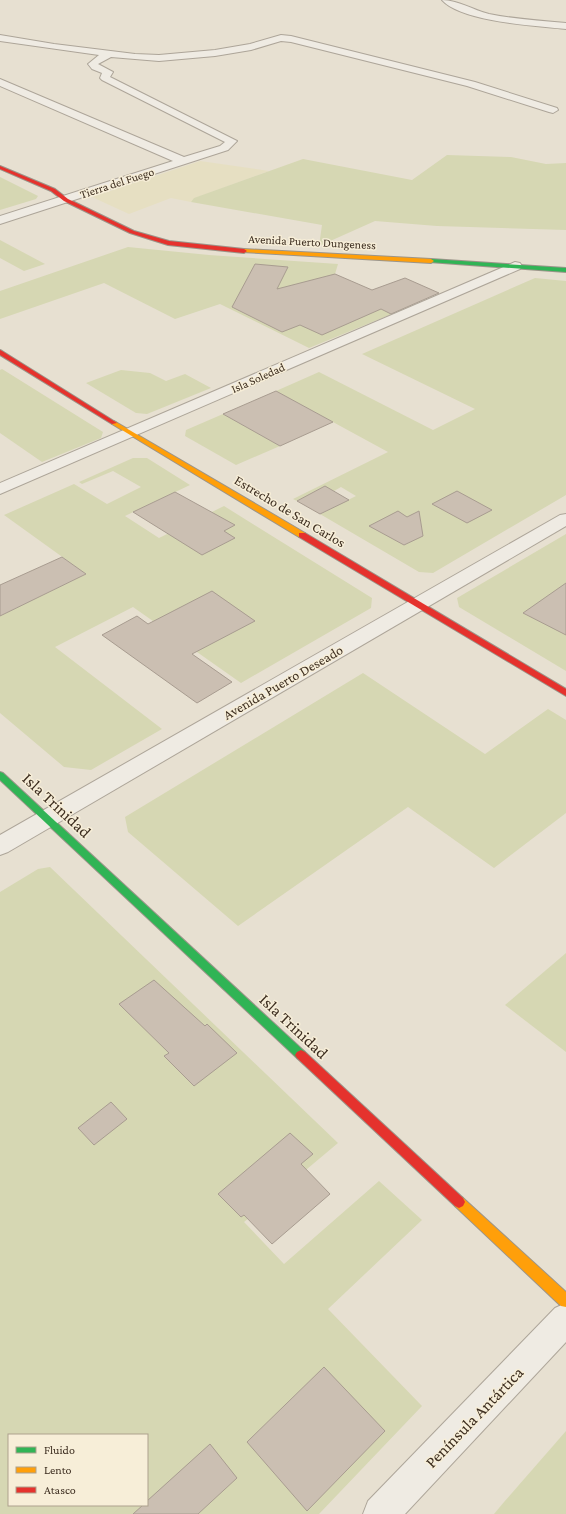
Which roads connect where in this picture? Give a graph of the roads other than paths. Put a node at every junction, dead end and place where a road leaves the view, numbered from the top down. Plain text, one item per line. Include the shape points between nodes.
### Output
1 (446, 0) edge
2 (566, 26) edge
3 (0, 38) edge
4 (108, 54) junction
5 (0, 82) edge
6 (553, 110) dead end
7 (184, 161) junction
8 (0, 167) edge
9 (66, 200) junction
10 (0, 220) edge
11 (515, 266) junction
12 (566, 270) edge
13 (0, 352) edge
14 (131, 433) junction
15 (0, 489) edge
16 (566, 519) edge
17 (418, 604) junction
18 (566, 693) edge
19 (0, 775) edge
20 (48, 818) junction
21 (0, 846) edge
22 (566, 1301) edge
23 (566, 1319) edge
24 (381, 1514) edge

1 - 2 street via 455,7 480,14 528,23
3 - 4 street
4 - 6 street via 159,58 215,53 281,38 291,39 471,84
4 - 7 street, Tierra del Fuego via 93,64 108,72 105,78 232,141 224,148
5 - 7 street
7 - 9 street, Tierra del Fuego
8 - 9 street, Avenida Puerto Dungeness via 53,190
9 - 10 street, Tierra del Fuego
9 - 11 street, Avenida Puerto Dungeness via 132,232 168,243
11 - 12 street, Avenida Puerto Dungeness
11 - 14 street, Isla Soledad
13 - 14 street, Estrecho de San Carlos
14 - 15 street, Isla Soledad
14 - 17 street, Estrecho de San Carlos
16 - 17 street, Avenida Puerto Deseado
17 - 18 street, Estrecho de San Carlos
17 - 20 street, Avenida Puerto Deseado
19 - 20 street, Isla Trinidad
20 - 21 street, Avenida Puerto Deseado
20 - 22 street, Isla Trinidad
23 - 24 street, Península Antártica

